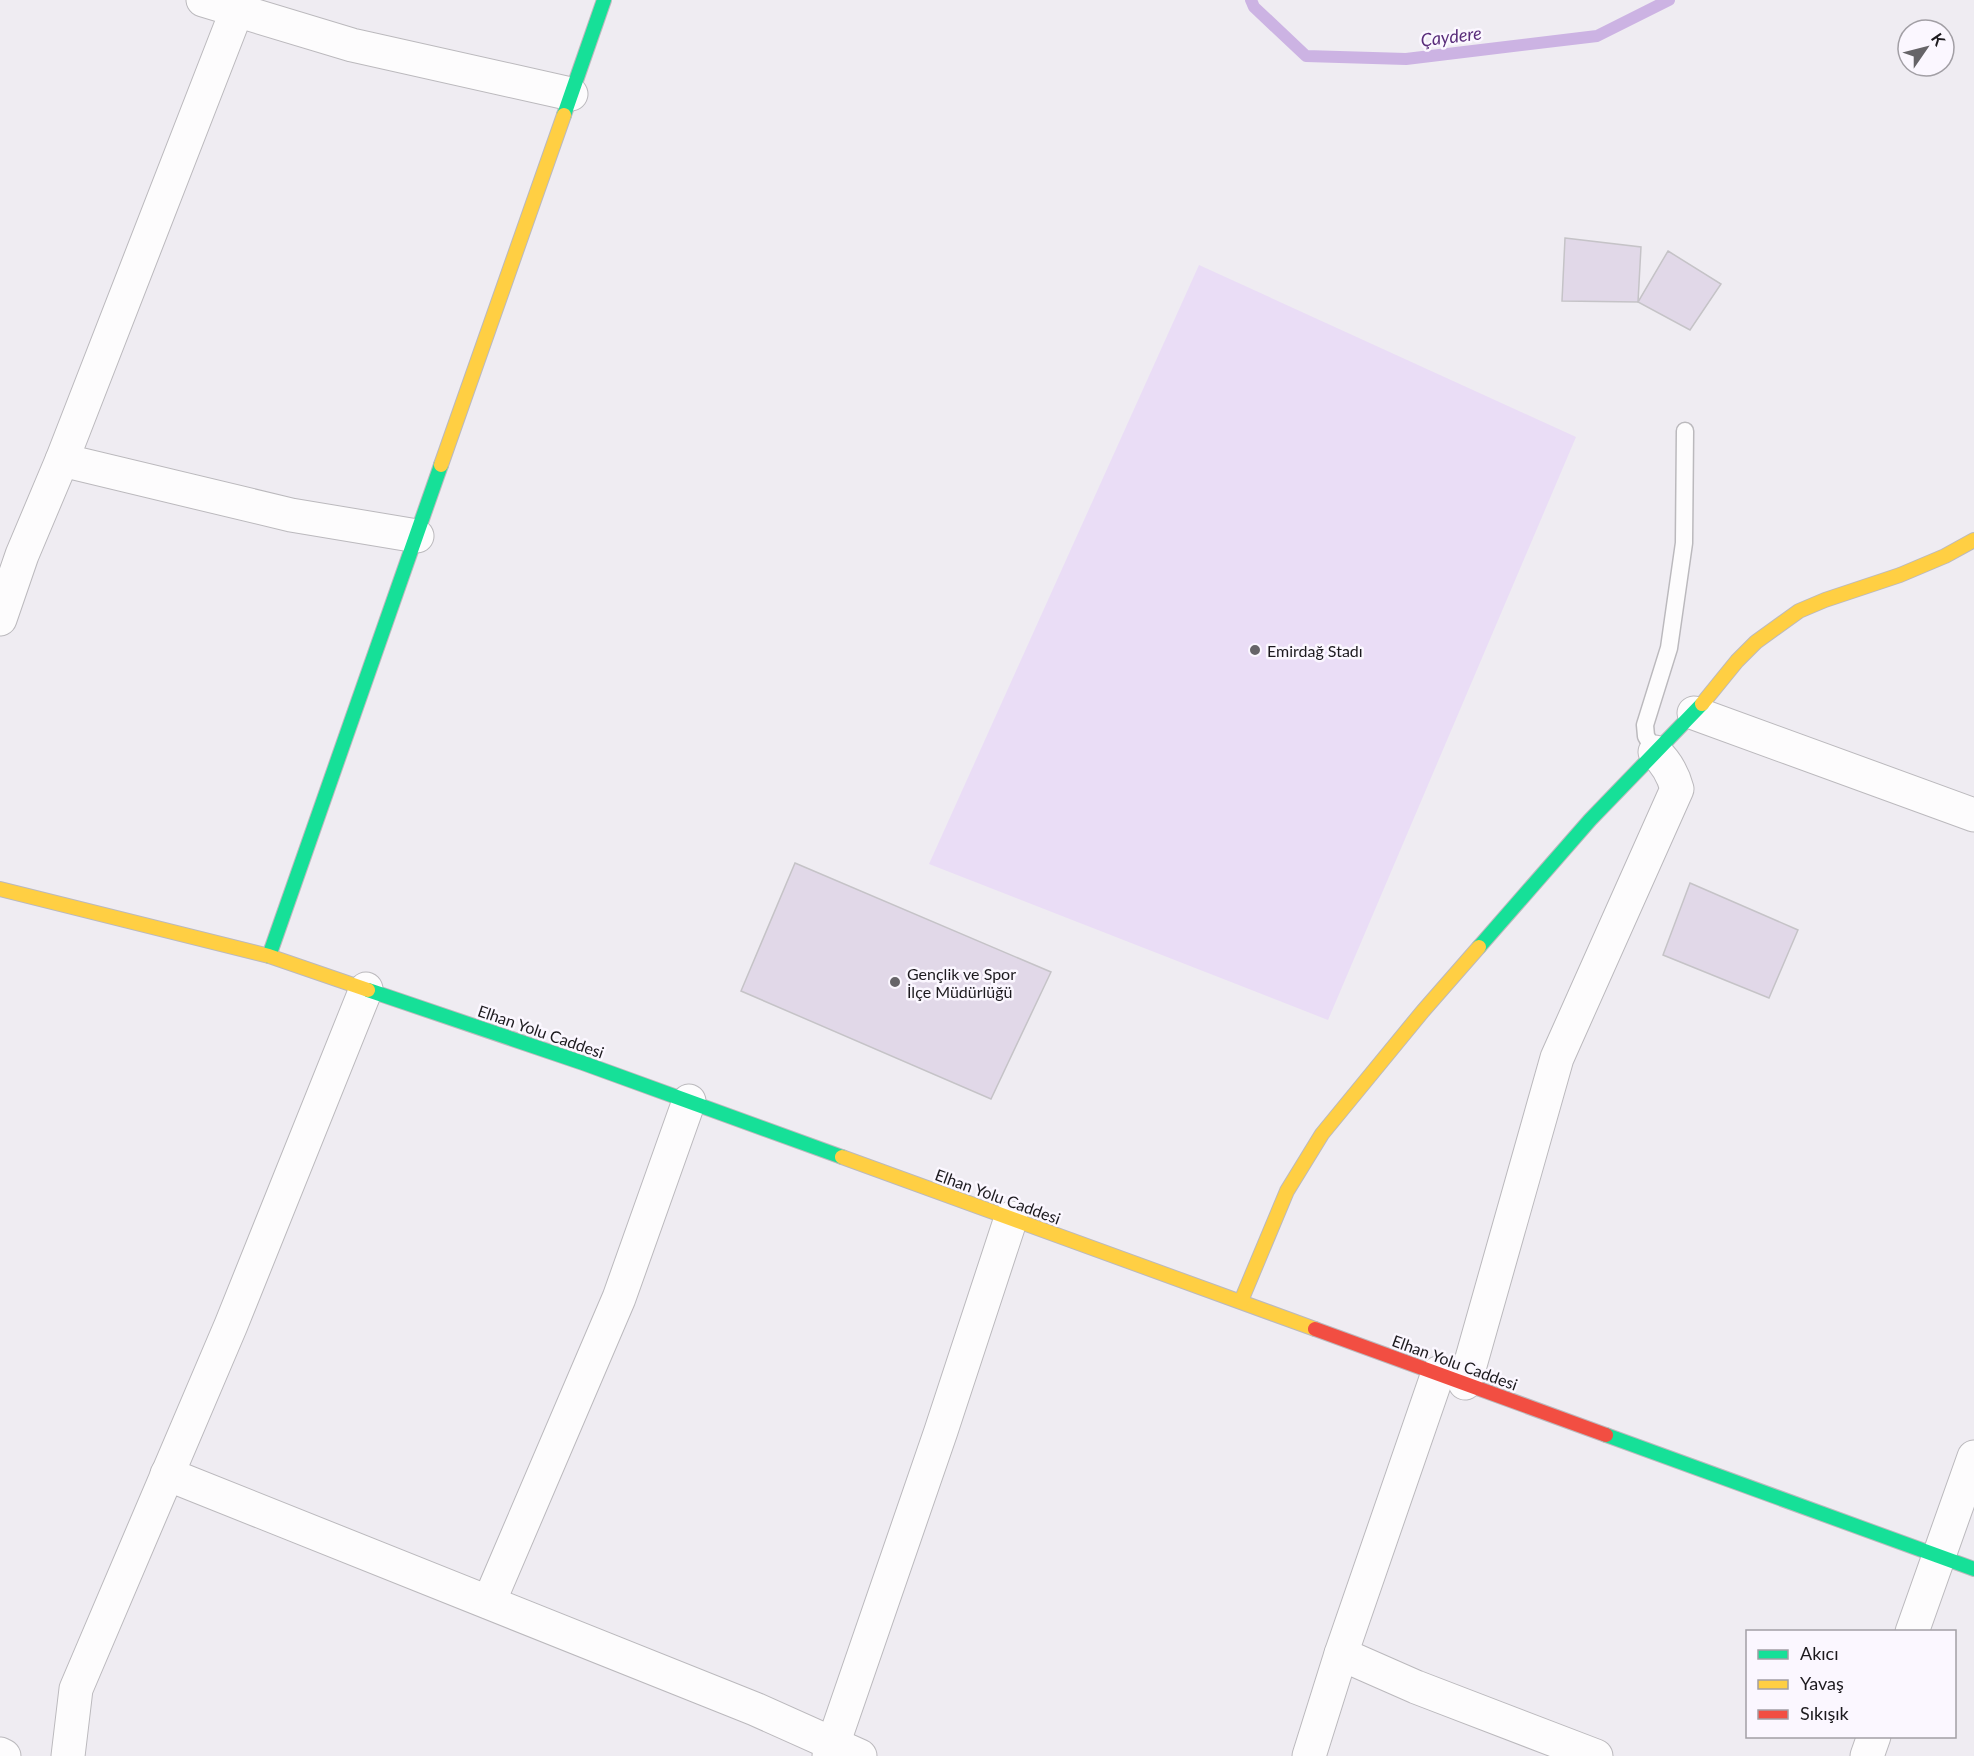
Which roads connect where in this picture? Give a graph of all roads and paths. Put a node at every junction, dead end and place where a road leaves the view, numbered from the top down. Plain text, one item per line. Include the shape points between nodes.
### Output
1 (203, 0) edge
2 (604, 0) edge
3 (237, 10) junction
4 (571, 94) junction
5 (1685, 431) dead end
6 (62, 460) junction
7 (417, 536) junction
8 (1974, 540) edge
9 (0, 619) edge
10 (1694, 713) junction
11 (1655, 752) junction
12 (1974, 815) edge
13 (0, 889) edge
14 (269, 956) junction
15 (366, 989) junction
16 (689, 1101) junction
17 (1011, 1218) junction
18 (1241, 1301) junction
19 (1451, 1378) junction
20 (1974, 1457) edge
21 (167, 1474) junction
22 (1940, 1556) junction
23 (1974, 1569) edge
24 (489, 1602) junction
25 (1913, 1630) edge
26 (1341, 1654) junction
27 (1874, 1738) edge
28 (841, 1752) edge
29 (68, 1756) edge
30 (1309, 1756) edge
31 (1596, 1756) edge
32 (1867, 1756) edge

1 - 3 street
2 - 4 street
3 - 4 street via 352,45
3 - 6 street
4 - 7 street
5 - 11 lane via 1684,543 1669,648 1645,725
6 - 7 street via 291,516
6 - 9 street
7 - 14 street
8 - 10 street via 1900,575 1799,611 1756,642
10 - 11 street
10 - 12 street
11 - 18 street via 1590,820 1322,1134 1287,1191
11 - 19 street via 1671,771 1677,789 1557,1058
13 - 14 street, Elhan Yolu Caddesi
14 - 15 street, Elhan Yolu Caddesi
15 - 16 street, Elhan Yolu Caddesi
15 - 21 street
16 - 17 street, Elhan Yolu Caddesi
16 - 24 street via 619,1298
17 - 18 street, Elhan Yolu Caddesi
17 - 28 street
18 - 19 street, Elhan Yolu Caddesi
19 - 22 street, Elhan Yolu Caddesi
19 - 26 street
20 - 22 street
21 - 24 street
21 - 29 street via 76,1689
22 - 23 street, Elhan Yolu Caddesi
22 - 25 street
24 - 28 street via 755,1708
26 - 30 street
26 - 31 street
27 - 32 street

